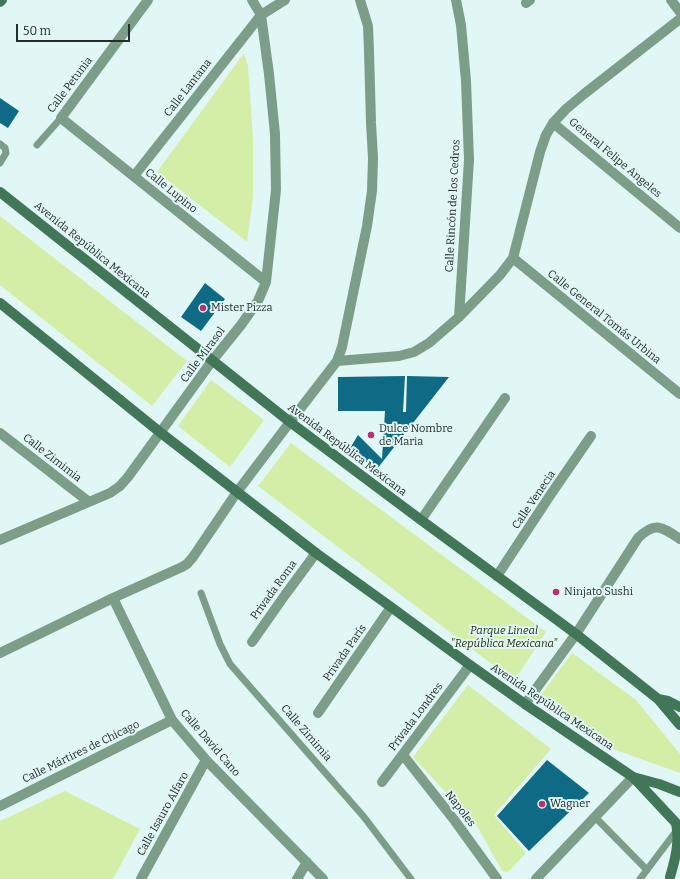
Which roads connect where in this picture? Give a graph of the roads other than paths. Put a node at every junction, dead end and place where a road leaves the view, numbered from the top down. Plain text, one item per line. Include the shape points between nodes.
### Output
1 (148, 0) edge
2 (252, 0) edge
3 (285, 0) edge
4 (360, 0) edge
5 (456, 0) edge
6 (671, 0) edge
7 (680, 12) edge
8 (261, 15) junction
9 (680, 19) edge
10 (61, 118) junction
11 (553, 123) junction
12 (0, 144) edge
13 (37, 145) dead end
14 (0, 163) edge
15 (134, 176) junction
16 (0, 192) edge
17 (680, 228) edge
18 (513, 258) junction
19 (266, 282) junction
20 (0, 303) edge
21 (459, 317) junction
22 (212, 361) junction
23 (337, 361) junction
24 (680, 394) edge
25 (505, 398) dead end
26 (290, 422) junction
27 (0, 433) edge
28 (161, 433) junction
29 (591, 436) dead end
30 (237, 492) junction
31 (89, 502) junction
32 (421, 520) junction
33 (0, 540) edge
34 (680, 540) edge
35 (316, 553) junction
36 (497, 576) junction
37 (201, 593) dead end
38 (113, 598) junction
39 (391, 606) junction
40 (576, 634) junction
41 (252, 642) dead end
42 (0, 652) edge
43 (470, 665) junction
44 (658, 699) junction
45 (525, 704) junction
46 (680, 707) edge
47 (318, 713) dead end
48 (172, 720) junction
49 (680, 725) edge
50 (403, 755) junction
51 (206, 760) junction
52 (633, 777) junction
53 (382, 782) dead end
54 (680, 792) edge
55 (0, 806) edge
56 (595, 817) junction
57 (678, 829) junction
58 (680, 860) edge
59 (307, 862) junction
60 (647, 870) junction
61 (669, 878) edge
62 (141, 879) edge
63 (298, 879) edge
64 (323, 879) edge
65 (411, 879) edge
66 (497, 879) edge
67 (536, 879) edge
68 (640, 879) edge

1 - 10 street, Calle Petunia
2 - 8 street, Calle Mirasol
3 - 8 street, Calle Lantana
4 - 23 street via 368,26 372,191 367,226
5 - 21 street, Calle Rincón de los Cedros via 462,32 466,81 469,160
6 - 7 street
8 - 15 street, Calle Lantana
8 - 19 street, Calle Mirasol via 275,134 276,183
9 - 11 street via 584,94
10 - 13 lane, Calle Petunia
10 - 15 street, Calle Lupino
11 - 17 street, General Felipe Angeles
11 - 18 street via 540,152
12 - 14 lane via 6,153
15 - 19 street, Calle Lupino
16 - 22 main road, Avenida República Mexicana
18 - 21 street
18 - 24 street, Calle General Tomás Urbina
19 - 22 street, Calle Mirasol via 258,301
20 - 28 main road, Avenida República Mexicana
21 - 23 street via 429,344 414,352 399,356
22 - 26 main road, Avenida República Mexicana
22 - 28 street, Calle Mirasol
23 - 26 street
25 - 32 street
26 - 30 street
26 - 32 main road, Avenida República Mexicana
27 - 31 street, Calle Zimimia
28 - 30 main road, Avenida República Mexicana
28 - 31 street, Calle Mirasol via 120,486
29 - 36 street, Calle Venecia
30 - 35 main road, Avenida República Mexicana
30 - 38 street via 187,564
31 - 33 street, Calle Mirasol
32 - 36 main road, Avenida República Mexicana
34 - 40 street via 664,528 651,528 645,531
35 - 39 main road, Avenida República Mexicana
35 - 41 street, Privada Roma
36 - 40 main road, Avenida República Mexicana
37 - 65 lane, Calle Zimimia via 230,664 364,817
38 - 42 street
38 - 48 street, Calle David Cano
39 - 43 main road, Avenida República Mexicana
39 - 47 street, Privada París
40 - 44 main road, Avenida República Mexicana
40 - 45 street
43 - 45 main road, Avenida República Mexicana
43 - 50 street, Privada Londres
44 - 46 main road
44 - 49 main road, Avenida República Mexicana
45 - 52 main road, Avenida República Mexicana
48 - 51 street, Calle David Cano
48 - 55 street, Calle Mártires de Chicago
50 - 53 street, Privada Londres
50 - 66 street, Napoles
51 - 59 street, Calle David Cano
51 - 62 street, Calle Isauro Alfaro
52 - 54 main road, Avenida República Mexicana
52 - 56 street
52 - 57 main road via 676,823
56 - 60 lane
56 - 67 street
57 - 60 lane
57 - 61 main road via 679,844
58 - 61 main road
59 - 63 street
59 - 64 street, Calle David Cano
60 - 68 lane

